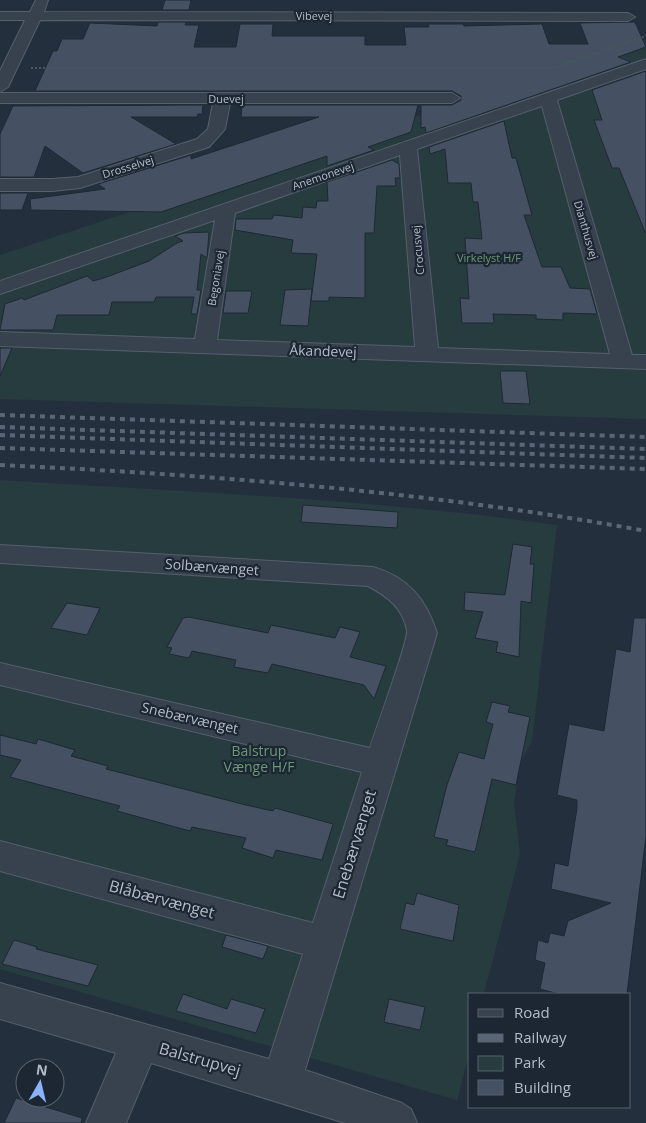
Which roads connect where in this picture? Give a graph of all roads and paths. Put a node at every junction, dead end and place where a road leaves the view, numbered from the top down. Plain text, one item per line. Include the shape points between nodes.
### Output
1 (42, 0) edge
2 (5, 9) edge
3 (35, 16) junction
4 (628, 17) dead end
5 (646, 36) edge
6 (646, 64) edge
7 (10, 68) junction
8 (0, 87) edge
9 (0, 98) edge
10 (452, 98) dead end
11 (548, 98) junction
12 (222, 99) junction
13 (408, 146) junction
14 (0, 185) edge
15 (226, 210) junction
16 (0, 288) edge
17 (0, 340) edge
18 (206, 347) junction
19 (428, 354) junction
20 (623, 361) junction
21 (646, 362) edge
22 (0, 554) edge
23 (414, 607) joint
24 (0, 674) edge
25 (380, 763) junction
26 (0, 856) edge
27 (324, 942) junction
28 (0, 1001) edge
29 (140, 1042) junction
30 (281, 1082) junction
31 (106, 1123) edge
32 (397, 1123) edge

1 - 3 street
2 - 3 street, Vibevej
3 - 4 street, Vibevej
3 - 7 street
5 - 7 path via 554,68
6 - 11 street, Anemonevej
7 - 8 street
9 - 12 street, Duevej
10 - 12 street, Duevej
11 - 13 street, Anemonevej
11 - 20 street, Dianthusvej
12 - 14 street, Drosselvej via 217,130 203,144 80,182
13 - 15 street, Anemonevej
13 - 19 street, Crocusvej
15 - 16 street, Anemonevej
15 - 18 street, Begoniavej
17 - 18 street, Åkandevej
18 - 19 street, Åkandevej
19 - 20 street, Åkandevej
20 - 21 street, Åkandevej
22 - 23 street, Solbærvænget via 373,578 396,589
23 - 25 street, Enebærvænget via 422,633
24 - 25 street, Snebærvænget
25 - 27 street, Enebærvænget
26 - 27 street, Blåbærvænget
27 - 30 street, Enebærvænget
28 - 29 street, Balstrupvej
29 - 30 street, Balstrupvej
29 - 31 street
30 - 32 street, Balstrupvej via 388,1117

